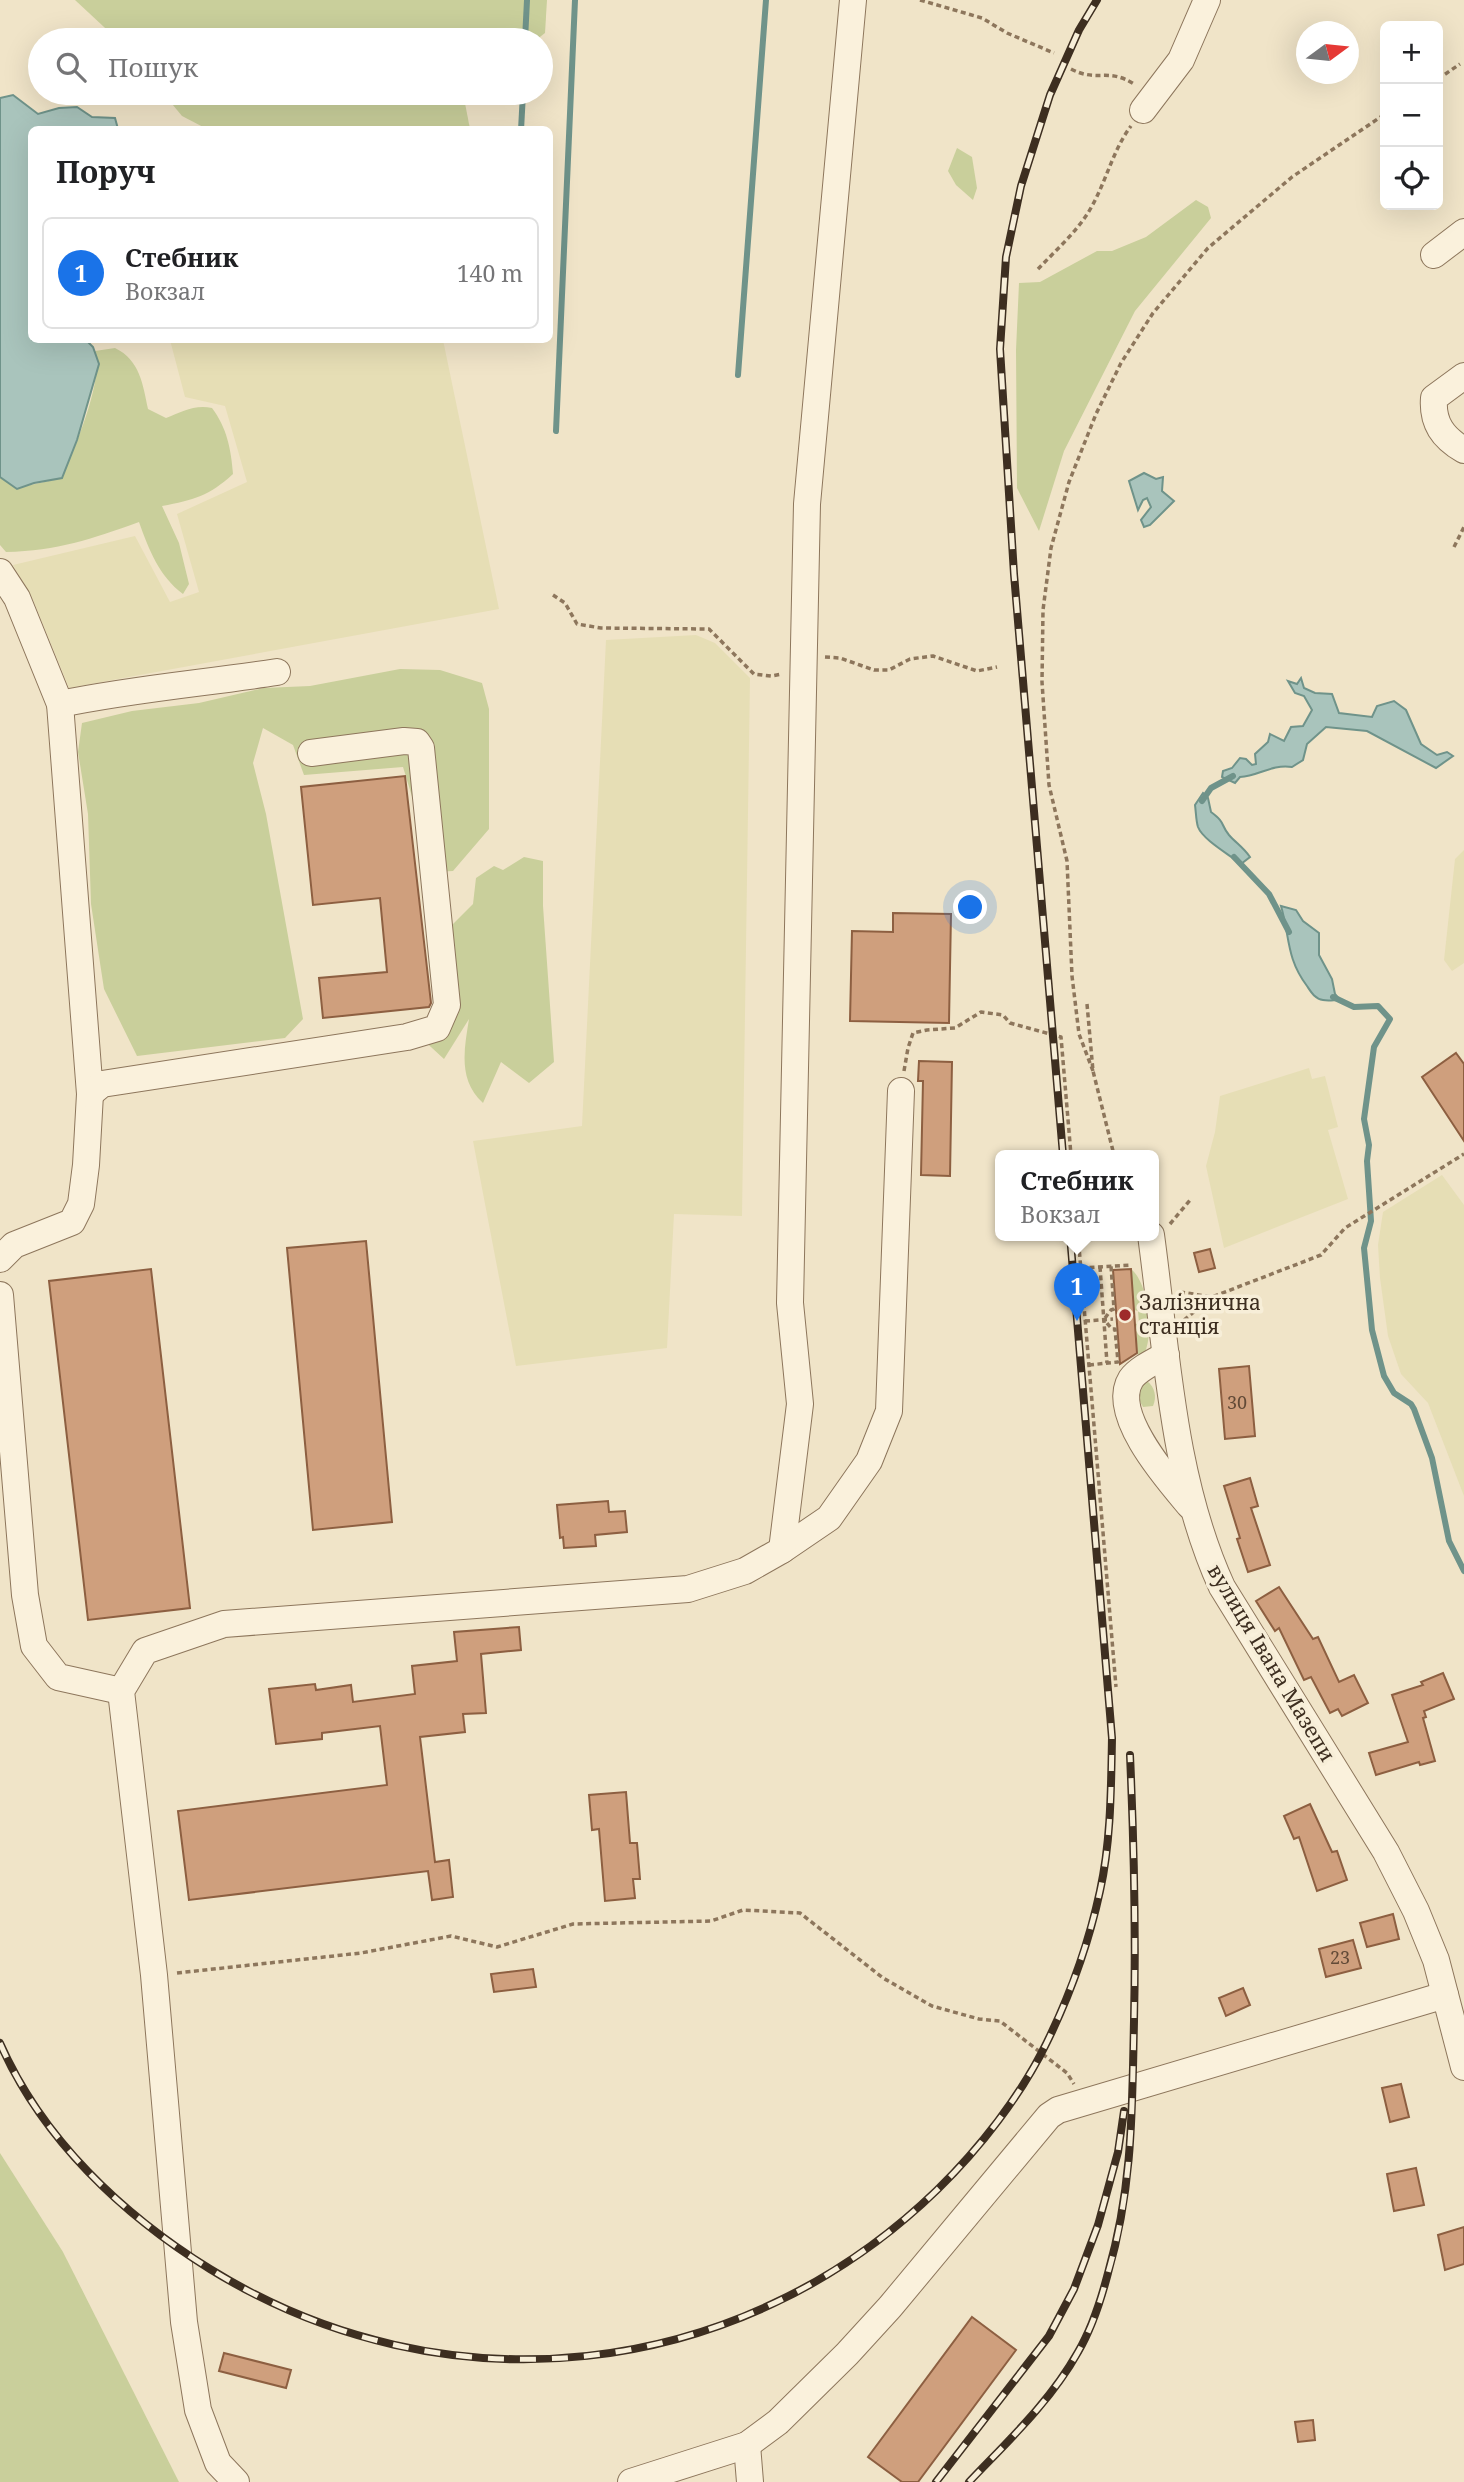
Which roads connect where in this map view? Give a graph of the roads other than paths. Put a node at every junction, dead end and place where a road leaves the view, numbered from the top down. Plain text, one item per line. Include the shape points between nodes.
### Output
1 (853, 0) edge
2 (1207, 0) edge
3 (1147, 105) road end
4 (1464, 232) edge
5 (1434, 255) dead end
6 (1464, 376) edge
7 (1464, 450) edge
8 (0, 572) edge
9 (277, 672) dead end
10 (60, 704) junction
11 (312, 753) dead end
12 (901, 1091) road end
13 (90, 1094) junction
14 (1158, 1241) edge
15 (0, 1259) edge
16 (0, 1295) edge
17 (1165, 1345) junction
18 (1194, 1511) junction
19 (782, 1550) junction
20 (121, 1691) junction
21 (1445, 1995) junction
22 (1464, 2067) edge
23 (747, 2445) junction
24 (236, 2482) edge
25 (631, 2482) edge
26 (750, 2482) edge

1 - 19 street via 807,504 790,1303 800,1404
2 - 3 street via 1181,60
4 - 5 street
6 - 7 street via 1434,398 1433,414 1440,431
8 - 10 street via 17,598
9 - 10 street
10 - 13 street
11 - 13 street via 404,741 417,742 421,748 447,1005 437,1028 407,1037 102,1084
12 - 19 street via 889,1411 869,1461 829,1518
13 - 15 street via 86,1165 77,1213 72,1222 14,1245
14 - 17 street, вулиця Івана Мазепи
16 - 20 street via 25,1595 34,1646 58,1677
17 - 18 street, вулиця Івана Мазепи
17 - 18 street via 1132,1377 1126,1402 1155,1465
18 - 21 street, вулиця Івана Мазепи via 1222,1587 1386,1852 1421,1923
19 - 20 street via 745,1571 688,1589 224,1624 145,1651
20 - 24 street via 154,1975 184,2322 198,2410 218,2463
21 - 22 street, вулиця Івана Мазепи
21 - 23 street via 1058,2110 856,2344 778,2422
23 - 25 street
23 - 26 street

